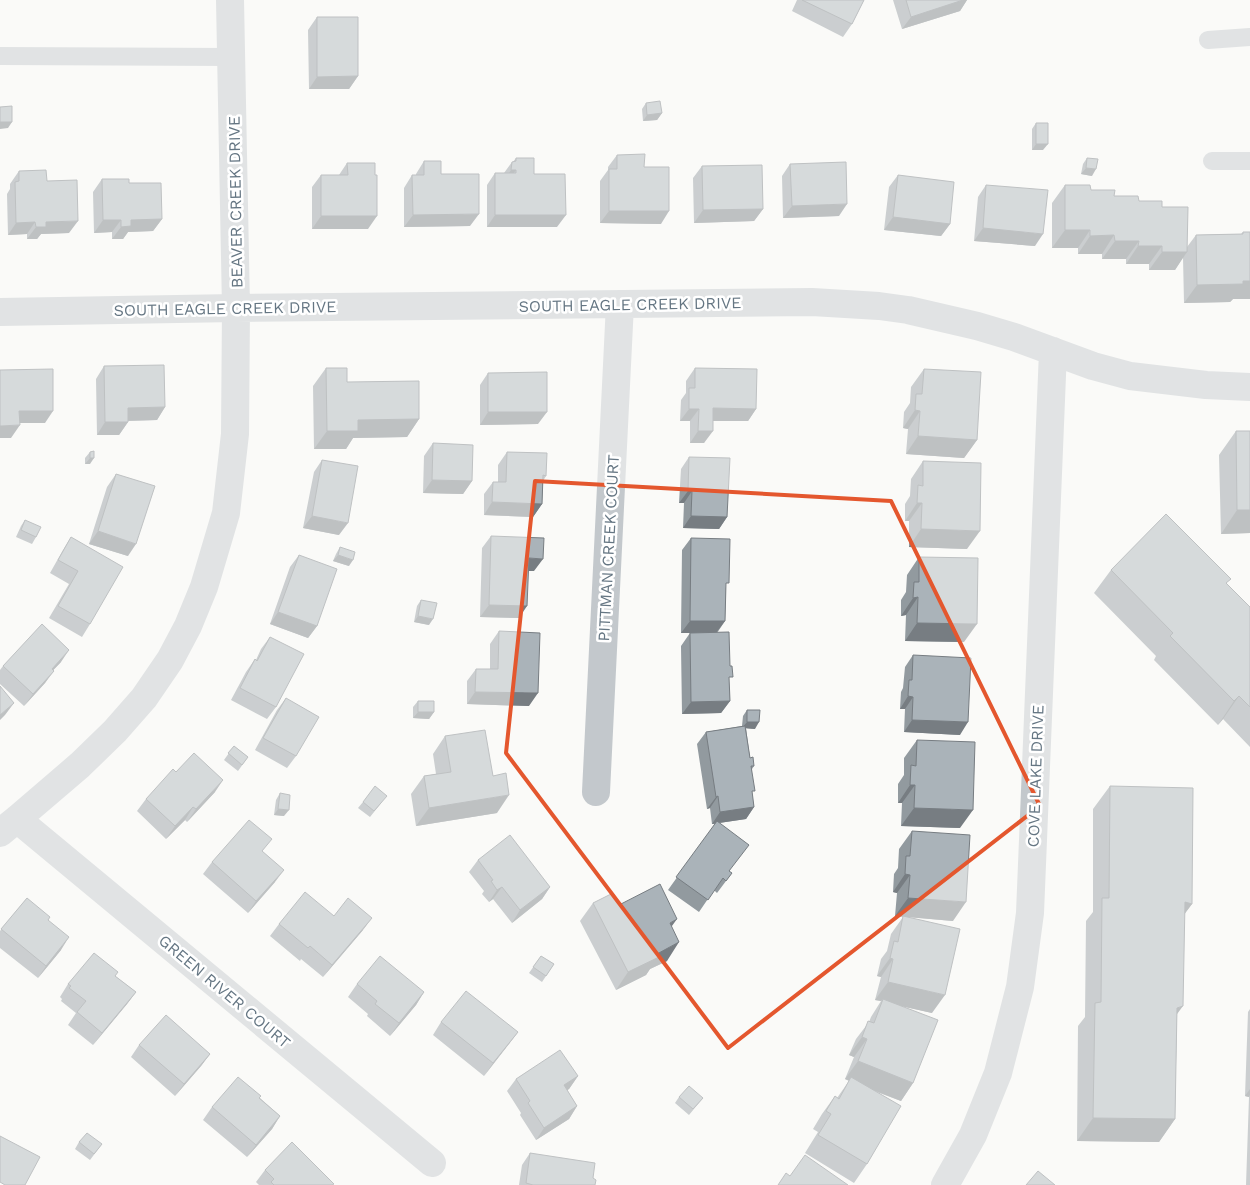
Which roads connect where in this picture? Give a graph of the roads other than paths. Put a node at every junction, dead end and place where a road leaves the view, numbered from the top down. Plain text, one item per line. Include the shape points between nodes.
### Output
1 (230, 0) edge
2 (1250, 37) edge
3 (1208, 40) dead end
4 (0, 56) edge
5 (232, 57) junction
6 (1212, 161) dead end
7 (1250, 161) edge
8 (620, 304) junction
9 (236, 308) junction
10 (0, 312) edge
11 (1053, 352) junction
12 (1250, 387) edge
13 (596, 792) dead end
14 (9, 826) edge
15 (432, 1163) dead end
16 (945, 1185) edge

1 - 5 street, BEAVER CREEK DRIVE
2 - 3 lane
4 - 5 lane
5 - 9 street, BEAVER CREEK DRIVE
6 - 7 lane
8 - 9 street, SOUTH EAGLE CREEK DRIVE
8 - 11 street, SOUTH EAGLE CREEK DRIVE via 812,302 878,306 977,326
8 - 13 street, PITTMAN CREEK COURT
9 - 10 street, SOUTH EAGLE CREEK DRIVE
9 - 14 street, BEAVER CREEK DRIVE via 235,434 226,514 204,587 188,626 144,698 115,731
11 - 12 street, SOUTH EAGLE CREEK DRIVE via 1130,376
11 - 16 street, COVE LAKE DRIVE via 1030,913 1020,986 998,1073 973,1135
14 - 15 street, GREEN RIVER COURT

